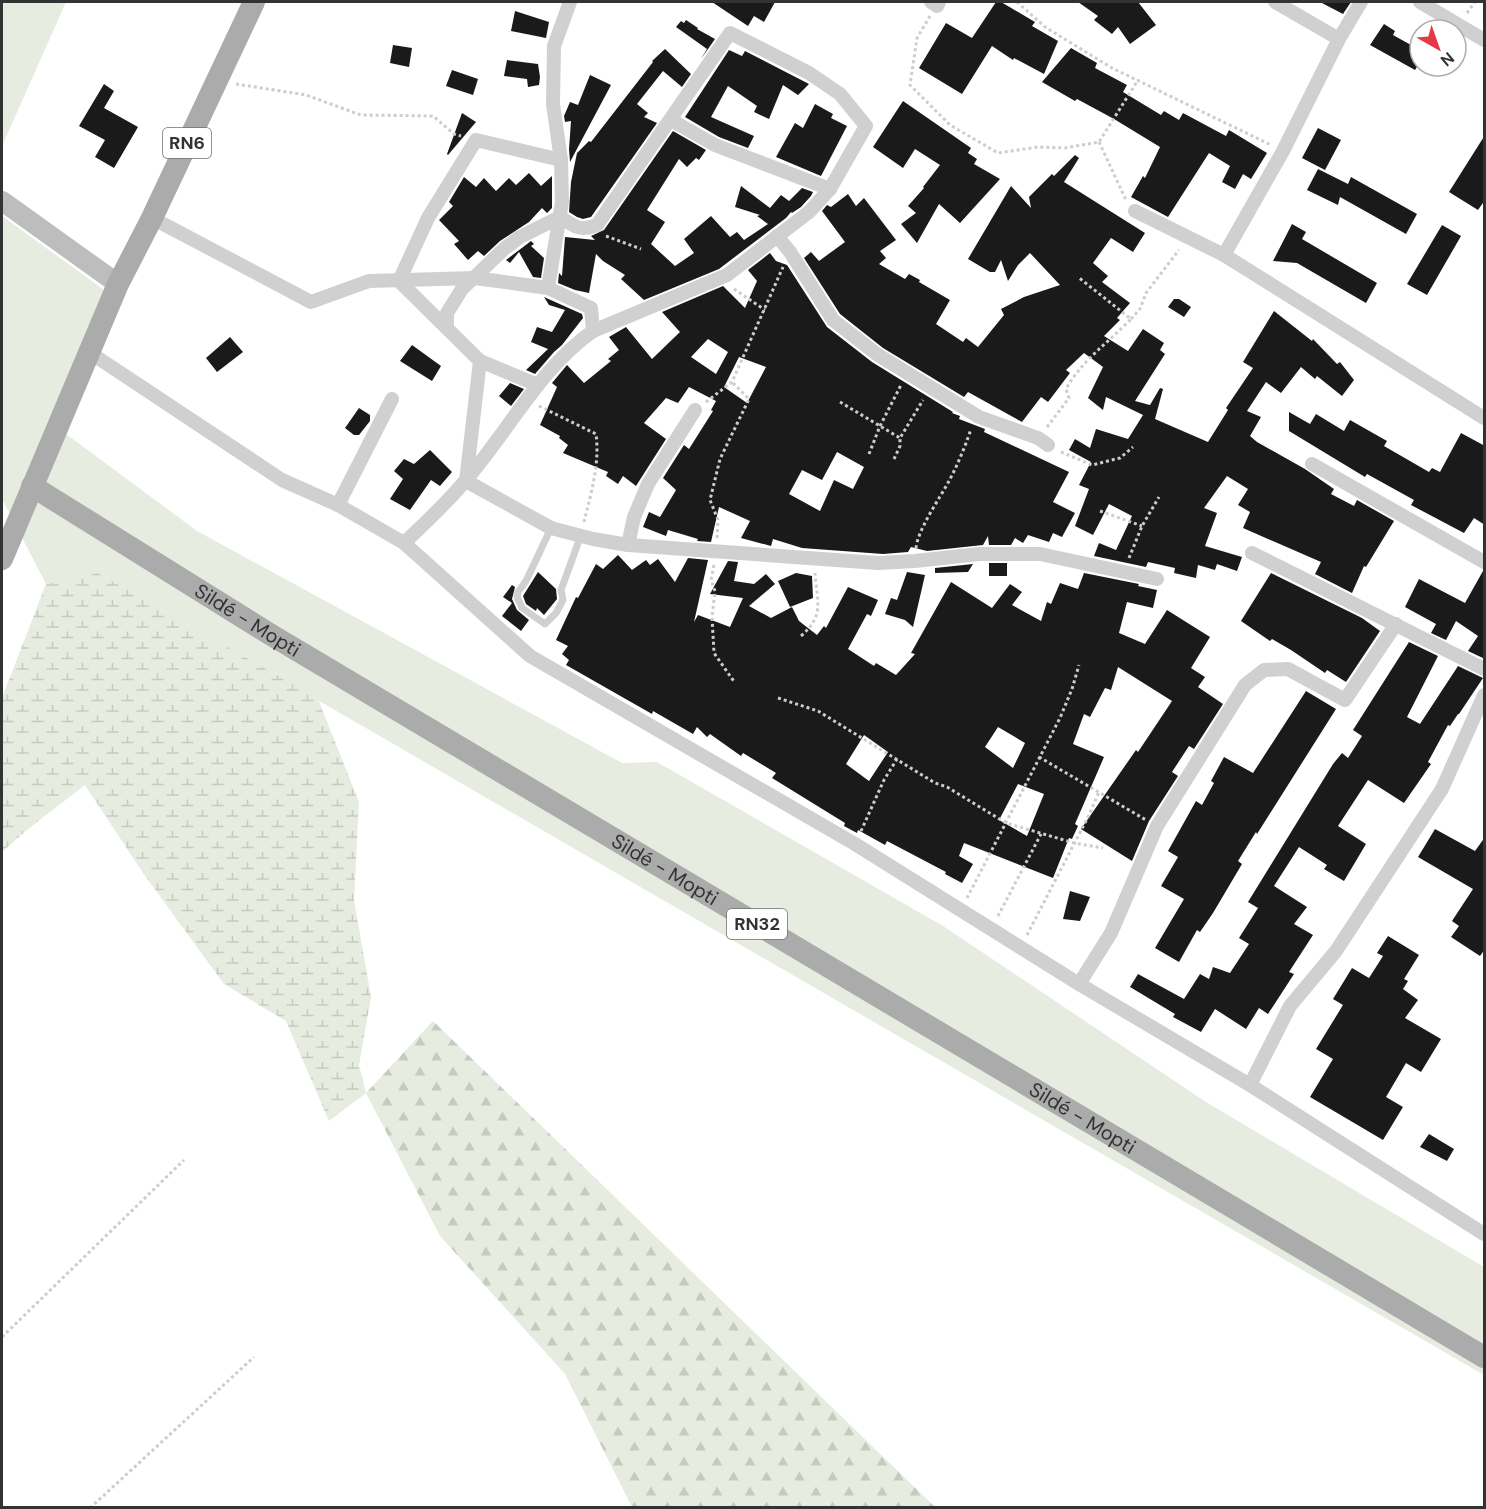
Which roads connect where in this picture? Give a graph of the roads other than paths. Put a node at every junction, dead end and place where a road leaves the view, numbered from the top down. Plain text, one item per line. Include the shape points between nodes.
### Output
1 (254, 2) edge
2 (570, 2) edge
3 (1275, 2) edge
4 (1361, 2) edge
5 (1420, 2) edge
6 (1338, 39) junction
7 (1485, 40) edge
8 (671, 120) junction
9 (561, 160) junction
10 (830, 189) junction
11 (2, 201) edge
12 (1136, 211) road end
13 (560, 217) junction
14 (152, 218) junction
15 (777, 236) junction
16 (1224, 255) junction
17 (475, 278) junction
18 (399, 281) junction
19 (118, 284) junction
20 (548, 288) junction
21 (447, 328) junction
22 (593, 331) junction
23 (89, 352) junction
24 (480, 361) junction
25 (538, 386) junction
26 (392, 399) dead end
27 (695, 410) road end
28 (1485, 418) edge
29 (1043, 442) road end
30 (1312, 464) dead end
31 (466, 481) junction
32 (32, 486) junction
33 (338, 505) junction
34 (551, 528) junction
35 (581, 536) junction
36 (404, 543) junction
37 (628, 545) junction
38 (1252, 553) dead end
39 (2, 559) edge
40 (1485, 562) edge
41 (1157, 579) dead end
42 (1396, 624) junction
43 (1485, 669) edge
44 (1485, 695) edge
45 (1079, 984) junction
46 (1250, 1085) junction
47 (1485, 1234) edge
48 (1485, 1357) edge

1 - 14 main road, RN6
2 - 9 street via 554,46 553,104
3 - 6 street
4 - 6 street
5 - 7 street
6 - 16 street via 1283,151
8 - 10 street via 715,145
8 - 10 street via 730,33 809,73 840,94 866,126
8 - 13 street via 597,225 586,230
9 - 13 street
9 - 18 street via 476,140 428,218
10 - 15 street via 809,212
11 - 19 main road
12 - 16 street
13 - 17 street via 520,237
13 - 20 street
14 - 18 street via 311,302 369,281
14 - 19 main road, RN6
15 - 22 street via 727,275
15 - 29 street via 833,320 878,354 979,417
16 - 28 street
17 - 18 street
17 - 20 street
17 - 21 street via 452,303 447,312
18 - 21 street
19 - 23 main road, RN6
20 - 22 street via 591,308
21 - 24 street
22 - 25 street via 573,345
23 - 32 main road, RN6
23 - 33 street via 282,480
24 - 25 street
24 - 31 street
25 - 31 street
26 - 33 street
27 - 37 street via 648,484 634,517
30 - 40 street
31 - 34 street
31 - 36 street
32 - 39 main road, RN6
32 - 48 main road, Sildé - Mopti / RN32 via 268,633
33 - 36 street
34 - 35 street
34 - 35 lane via 517,597 522,608 545,624 563,600 561,590
35 - 37 street
36 - 45 street via 530,656 855,844
37 - 41 street via 878,563 979,554 1040,554
38 - 42 street
42 - 43 street
42 - 45 street via 1345,700 1288,669 1263,670 1245,685 1157,826 1112,933
44 - 46 street via 1442,789 1336,951 1290,1006
45 - 46 street
46 - 47 street

